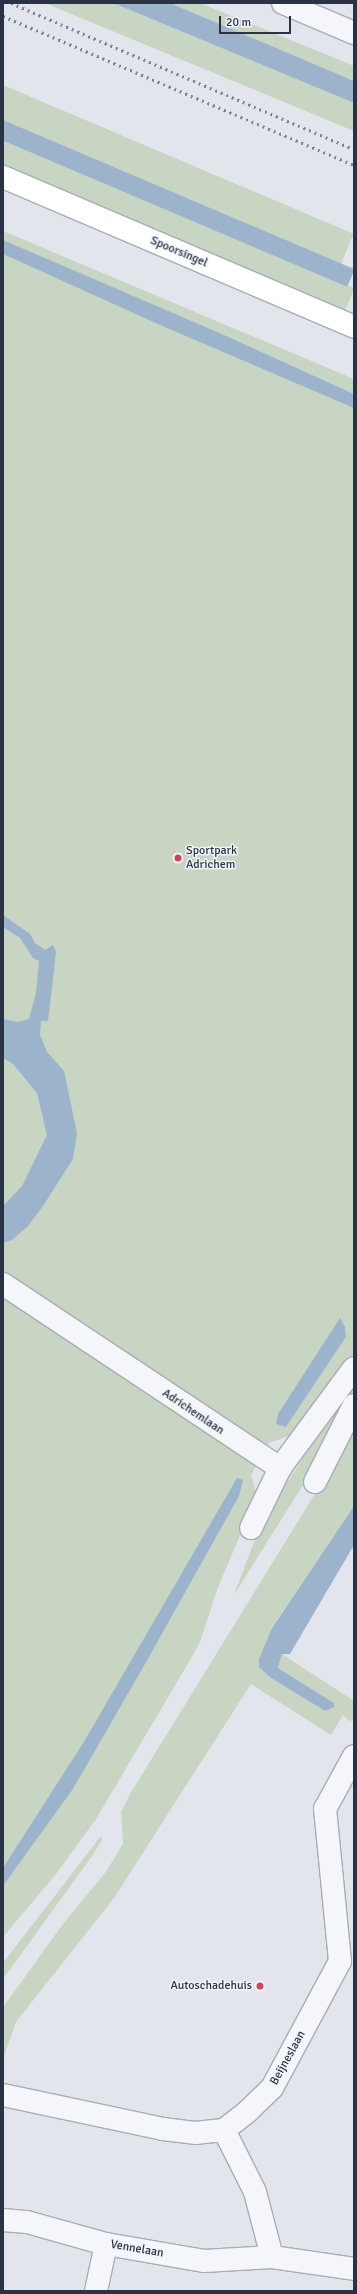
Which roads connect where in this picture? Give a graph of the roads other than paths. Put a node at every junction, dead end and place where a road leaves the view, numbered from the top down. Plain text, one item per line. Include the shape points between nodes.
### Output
1 (283, 3) edge
2 (354, 33) edge
3 (3, 177) edge
4 (354, 327) edge
5 (3, 1284) edge
6 (354, 1368) edge
7 (354, 1405) edge
8 (280, 1468) junction
9 (315, 1482) dead end
10 (251, 1528) dead end
11 (354, 1756) edge
12 (347, 1963) edge
13 (3, 2095) edge
14 (224, 2130) junction
15 (3, 2220) edge
16 (106, 2244) junction
17 (272, 2257) junction
18 (354, 2269) edge
19 (96, 2291) edge

1 - 2 street
3 - 4 main road, Spoorsingel
5 - 8 street, Adrichemlaan
6 - 8 street
7 - 9 street
8 - 10 street
11 - 12 street, Beijneslaan via 325,1809
12 - 14 street, Beijneslaan via 272,2088
13 - 14 street via 163,2129 195,2133
14 - 17 street via 255,2192
15 - 16 street, Vennelaan via 26,2222
16 - 17 street, Vennelaan via 204,2261
16 - 19 street
17 - 18 street, Vennelaan

